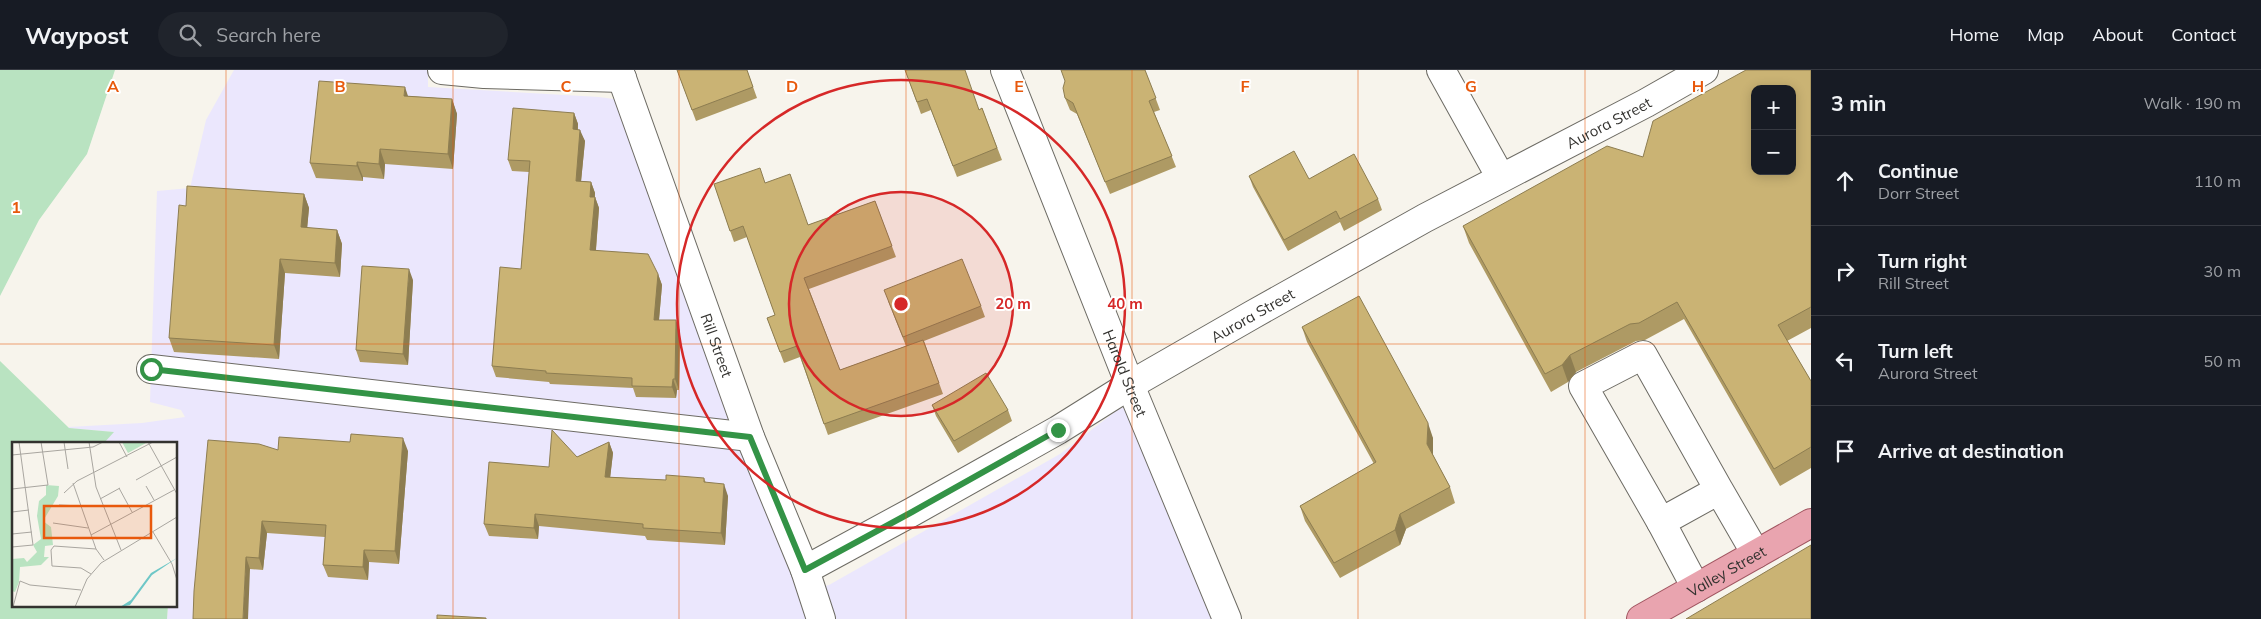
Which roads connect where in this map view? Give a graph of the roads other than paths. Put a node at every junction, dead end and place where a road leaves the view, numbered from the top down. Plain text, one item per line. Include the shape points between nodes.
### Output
1 (442, 70) edge
2 (1006, 70) edge
3 (1441, 70) edge
4 (1704, 70) edge
5 (621, 74) edge
6 (1501, 178) junction
7 (151, 369) dead end
8 (1130, 385) junction
9 (750, 437) junction
10 (1719, 490) junction
11 (1661, 522) junction
12 (1811, 523) edge
13 (1756, 554) junction
14 (805, 570) junction
15 (1696, 588) junction
16 (821, 619) edge
17 (1227, 619) edge
18 (1641, 619) edge

1 - 5 street via 484,74
2 - 8 street, Harold Street
3 - 6 street
4 - 6 street, Aurora Street
5 - 9 street, Rill Street
6 - 8 street, Aurora Street via 1252,314
7 - 9 street
8 - 14 street, Aurora Street via 1058,430
8 - 17 street, Harold Street
9 - 14 street, Rill Street
10 - 11 street
10 - 11 street via 1643,355 1583,386
10 - 13 street
11 - 15 street
12 - 13 main road, Valley Street
13 - 15 main road, Valley Street
14 - 16 street, Rill Street
15 - 18 main road, Valley Street

